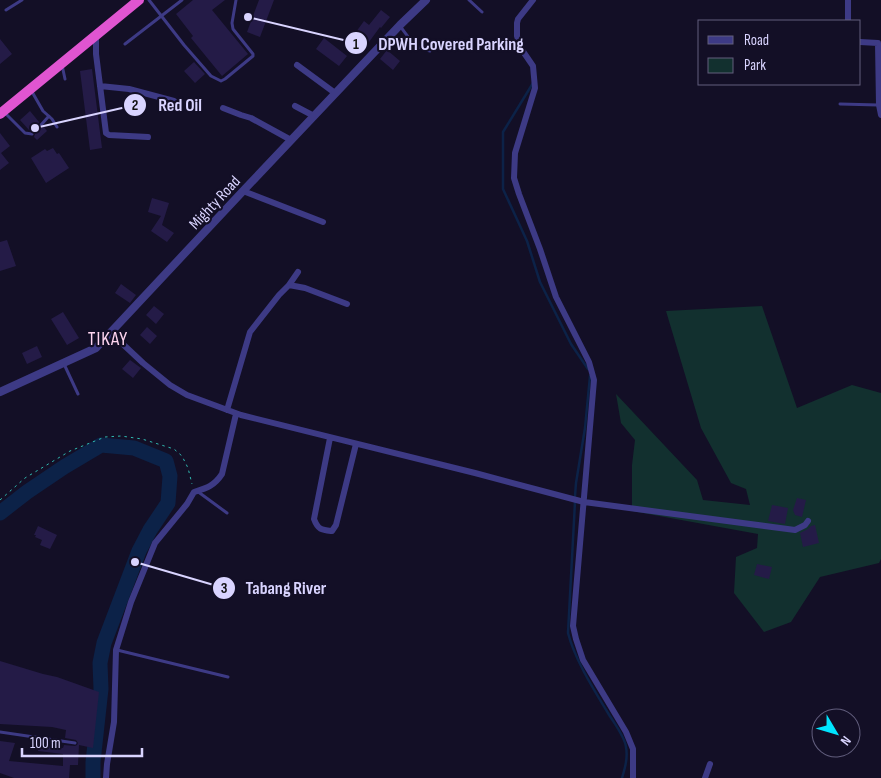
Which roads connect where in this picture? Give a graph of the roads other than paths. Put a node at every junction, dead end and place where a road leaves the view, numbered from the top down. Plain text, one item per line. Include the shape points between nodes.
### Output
1 (22, 0) edge
2 (139, 0) edge
3 (148, 0) edge
4 (182, 0) edge
5 (236, 0) edge
6 (426, 0) edge
7 (469, 0) edge
8 (532, 0) edge
9 (848, 0) edge
10 (6, 10) dead end
11 (482, 12) dead end
12 (161, 16) junction
13 (848, 20) edge
14 (400, 25) junction
15 (96, 36) junction
16 (861, 42) edge
17 (125, 44) dead end
18 (430, 51) dead end
19 (62, 64) junction
20 (297, 65) dead end
21 (65, 79) dead end
22 (100, 86) junction
23 (31, 90) junction
24 (335, 93) junction
25 (174, 101) dead end
26 (840, 104) dead end
27 (879, 105) junction
28 (295, 106) dead end
29 (223, 108) dead end
30 (2, 113) edge
31 (881, 115) edge
32 (49, 116) junction
33 (314, 116) junction
34 (41, 125) dead end
35 (57, 127) dead end
36 (32, 134) dead end
37 (148, 137) dead end
38 (291, 140) junction
39 (243, 191) junction
40 (323, 222) dead end
41 (298, 272) dead end
42 (289, 285) junction
43 (347, 304) dead end
44 (110, 333) junction
45 (64, 363) junction
46 (0, 392) edge
47 (78, 394) dead end
48 (227, 410) junction
49 (236, 414) junction
50 (330, 438) junction
51 (356, 444) junction
52 (195, 492) junction
53 (584, 502) junction
54 (227, 513) dead end
55 (808, 521) dead end
56 (116, 650) junction
57 (228, 678) dead end
58 (0, 732) edge
59 (74, 743) dead end
60 (710, 764) dead end
61 (106, 778) edge
62 (633, 778) edge
63 (705, 778) edge

1 - 10 lane
2 - 15 highway
3 - 12 lane
4 - 12 lane
5 - 12 lane via 233,29 253,56 221,81 212,76
6 - 14 street, Mighty Road
7 - 11 lane
8 - 53 street via 518,19 516,36 533,66 535,88 516,153 514,178 556,297 589,362 594,380
9 - 13 street
12 - 17 lane
14 - 18 lane via 421,50
14 - 24 street, Mighty Road
15 - 19 highway
15 - 22 street
16 - 27 street via 878,43
19 - 21 lane
19 - 23 highway
20 - 24 street
22 - 25 street via 129,89
22 - 37 street via 106,133
23 - 30 highway
23 - 32 lane
24 - 33 street, Mighty Road
26 - 27 lane
27 - 31 street
28 - 33 street
29 - 38 street via 251,118
30 - 36 lane via 25,133
32 - 34 lane
32 - 35 lane
33 - 38 street, Mighty Road
38 - 39 street, Mighty Road
39 - 40 street
39 - 44 street, Mighty Road
41 - 42 street
42 - 43 street
42 - 48 street via 250,332
44 - 45 street, Mighty Road via 96,348
44 - 48 street via 170,385
45 - 46 street, Mighty Road
45 - 47 lane
48 - 49 street
49 - 50 street
49 - 52 street via 222,474 217,482
50 - 51 street
50 - 51 street via 314,520 316,526 323,530 332,531 336,525
51 - 53 street
52 - 54 lane
52 - 56 street via 155,543
53 - 55 street via 795,530
53 - 62 street via 574,632 583,660 633,749
56 - 57 lane
56 - 61 street via 114,722
58 - 59 lane
60 - 63 street

